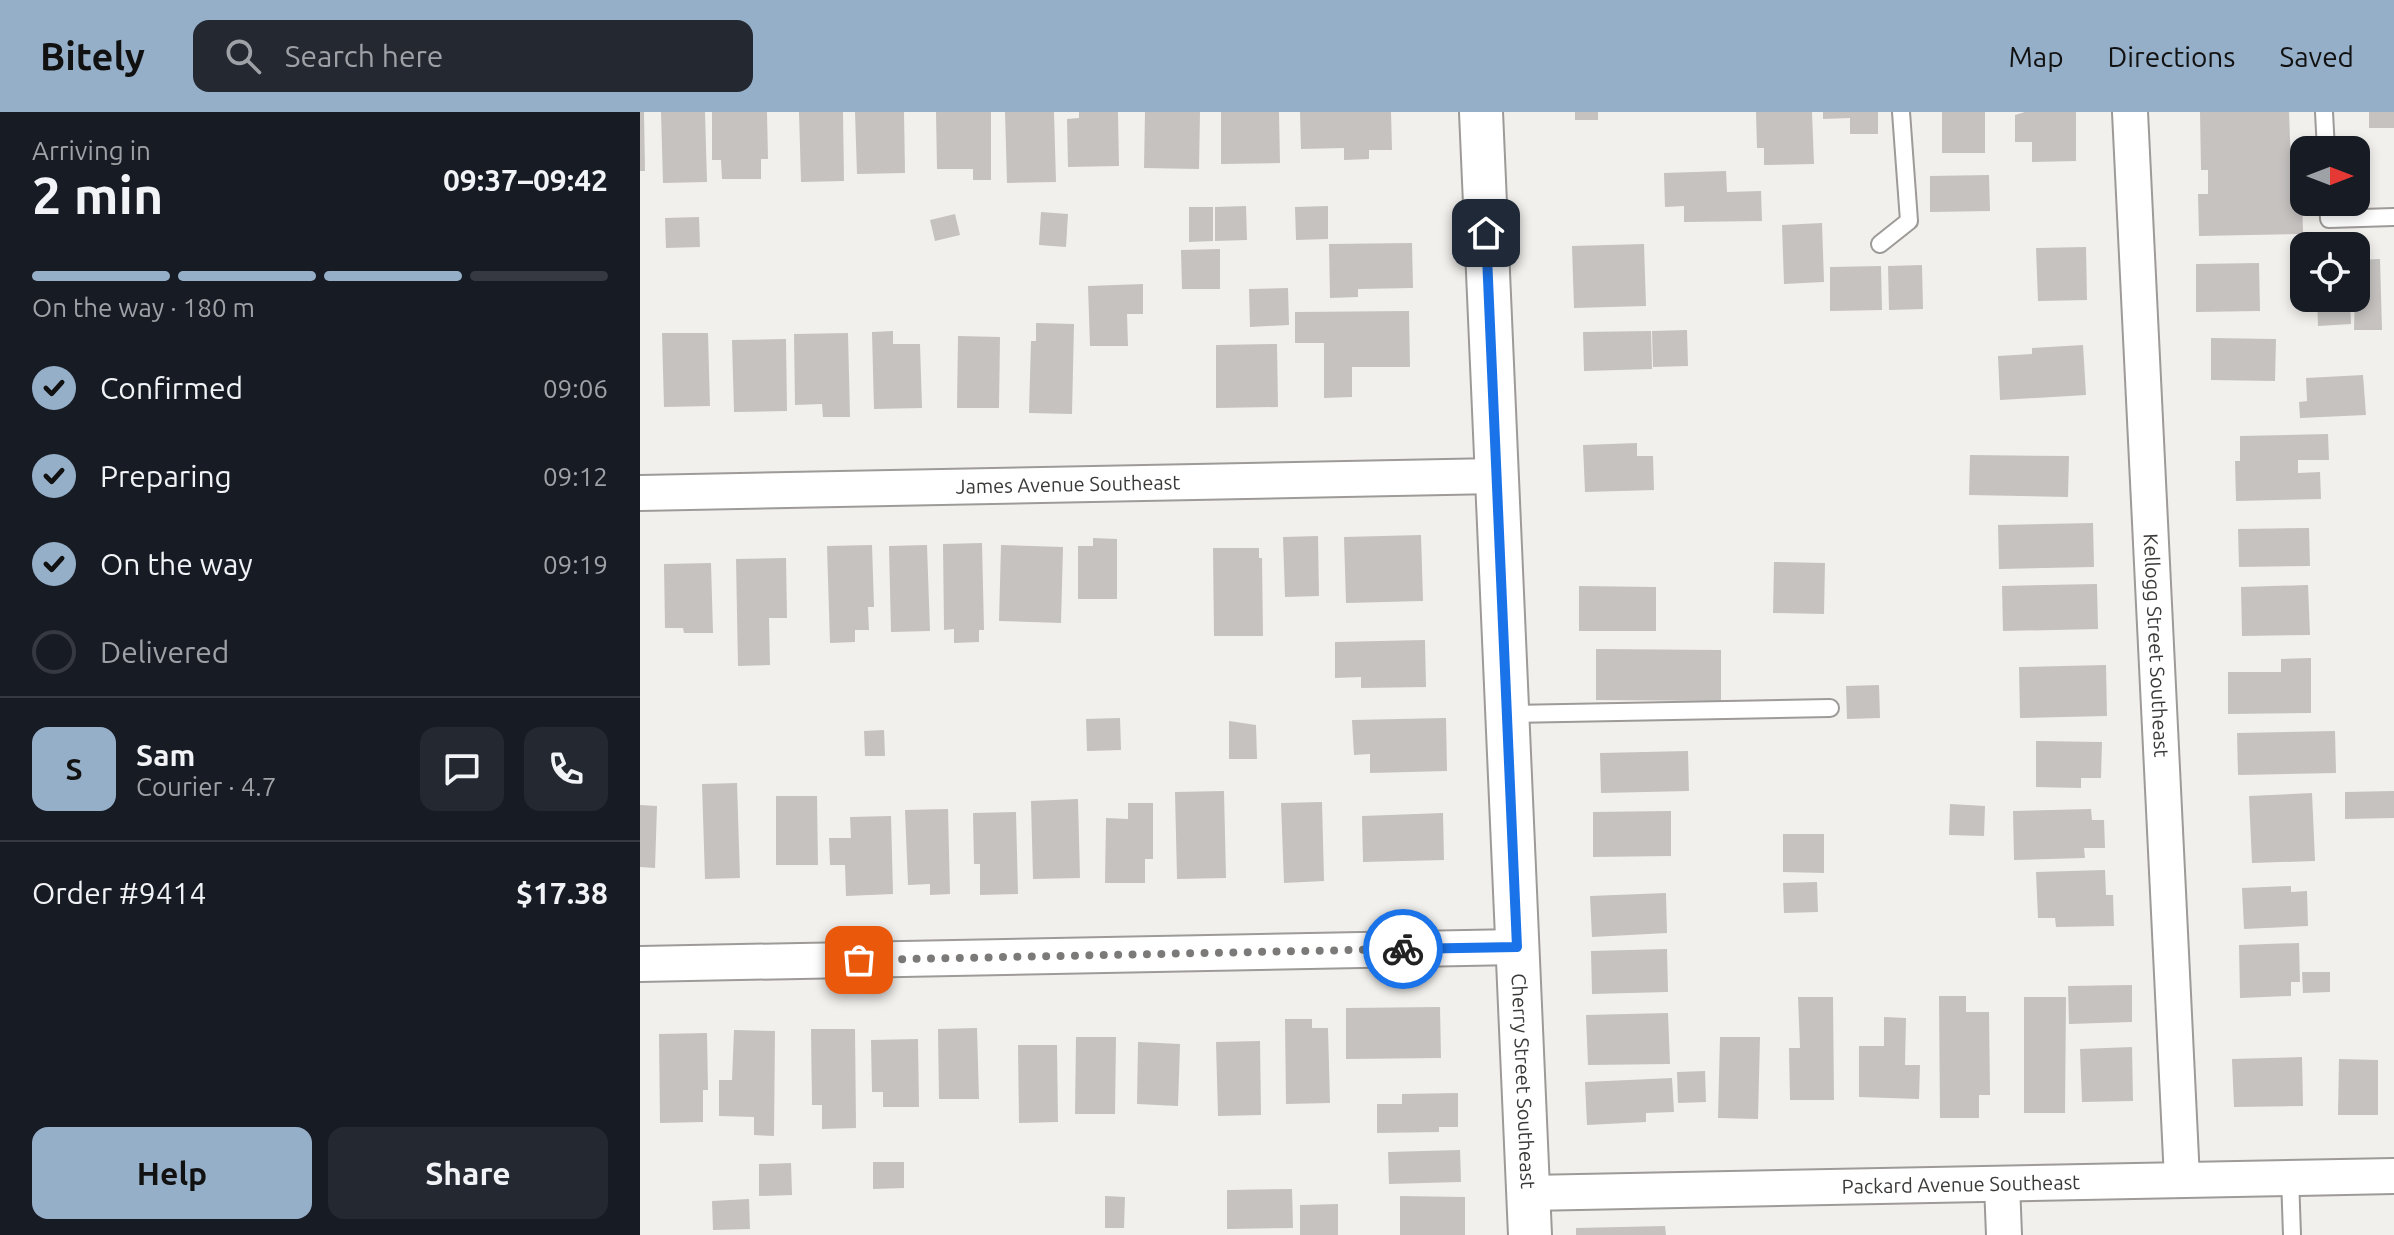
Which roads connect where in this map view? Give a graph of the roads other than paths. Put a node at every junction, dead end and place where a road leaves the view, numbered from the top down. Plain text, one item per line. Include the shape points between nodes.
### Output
1 (1481, 112) edge
2 (1901, 112) edge
3 (2130, 112) edge
4 (2324, 112) edge
5 (2325, 136) edge
6 (2329, 216) edge
7 (2394, 217) edge
8 (1880, 244) dead end
9 (1496, 476) junction
10 (640, 493) edge
11 (1830, 708) dead end
12 (1507, 714) junction
13 (1517, 947) junction
14 (640, 964) edge
15 (2394, 1176) edge
16 (2290, 1177) junction
17 (2182, 1179) junction
18 (2002, 1184) junction
19 (1529, 1193) junction
20 (1530, 1235) edge
21 (2004, 1235) edge
22 (2292, 1235) edge

1 - 9 street, Cherry Street Southeast
2 - 8 lane via 1909,221
3 - 17 street, Kellogg Street Southeast
4 - 5 lane
6 - 7 lane
9 - 10 street, James Avenue Southeast
9 - 12 street, Cherry Street Southeast
11 - 12 lane
12 - 13 street, Cherry Street Southeast
13 - 14 street
13 - 19 street, Cherry Street Southeast
15 - 16 street, Packard Avenue Southeast
16 - 17 street, Packard Avenue Southeast
16 - 22 lane
17 - 18 street, Packard Avenue Southeast
18 - 19 street, Packard Avenue Southeast
18 - 21 street
19 - 20 street, Cherry Street Southeast

